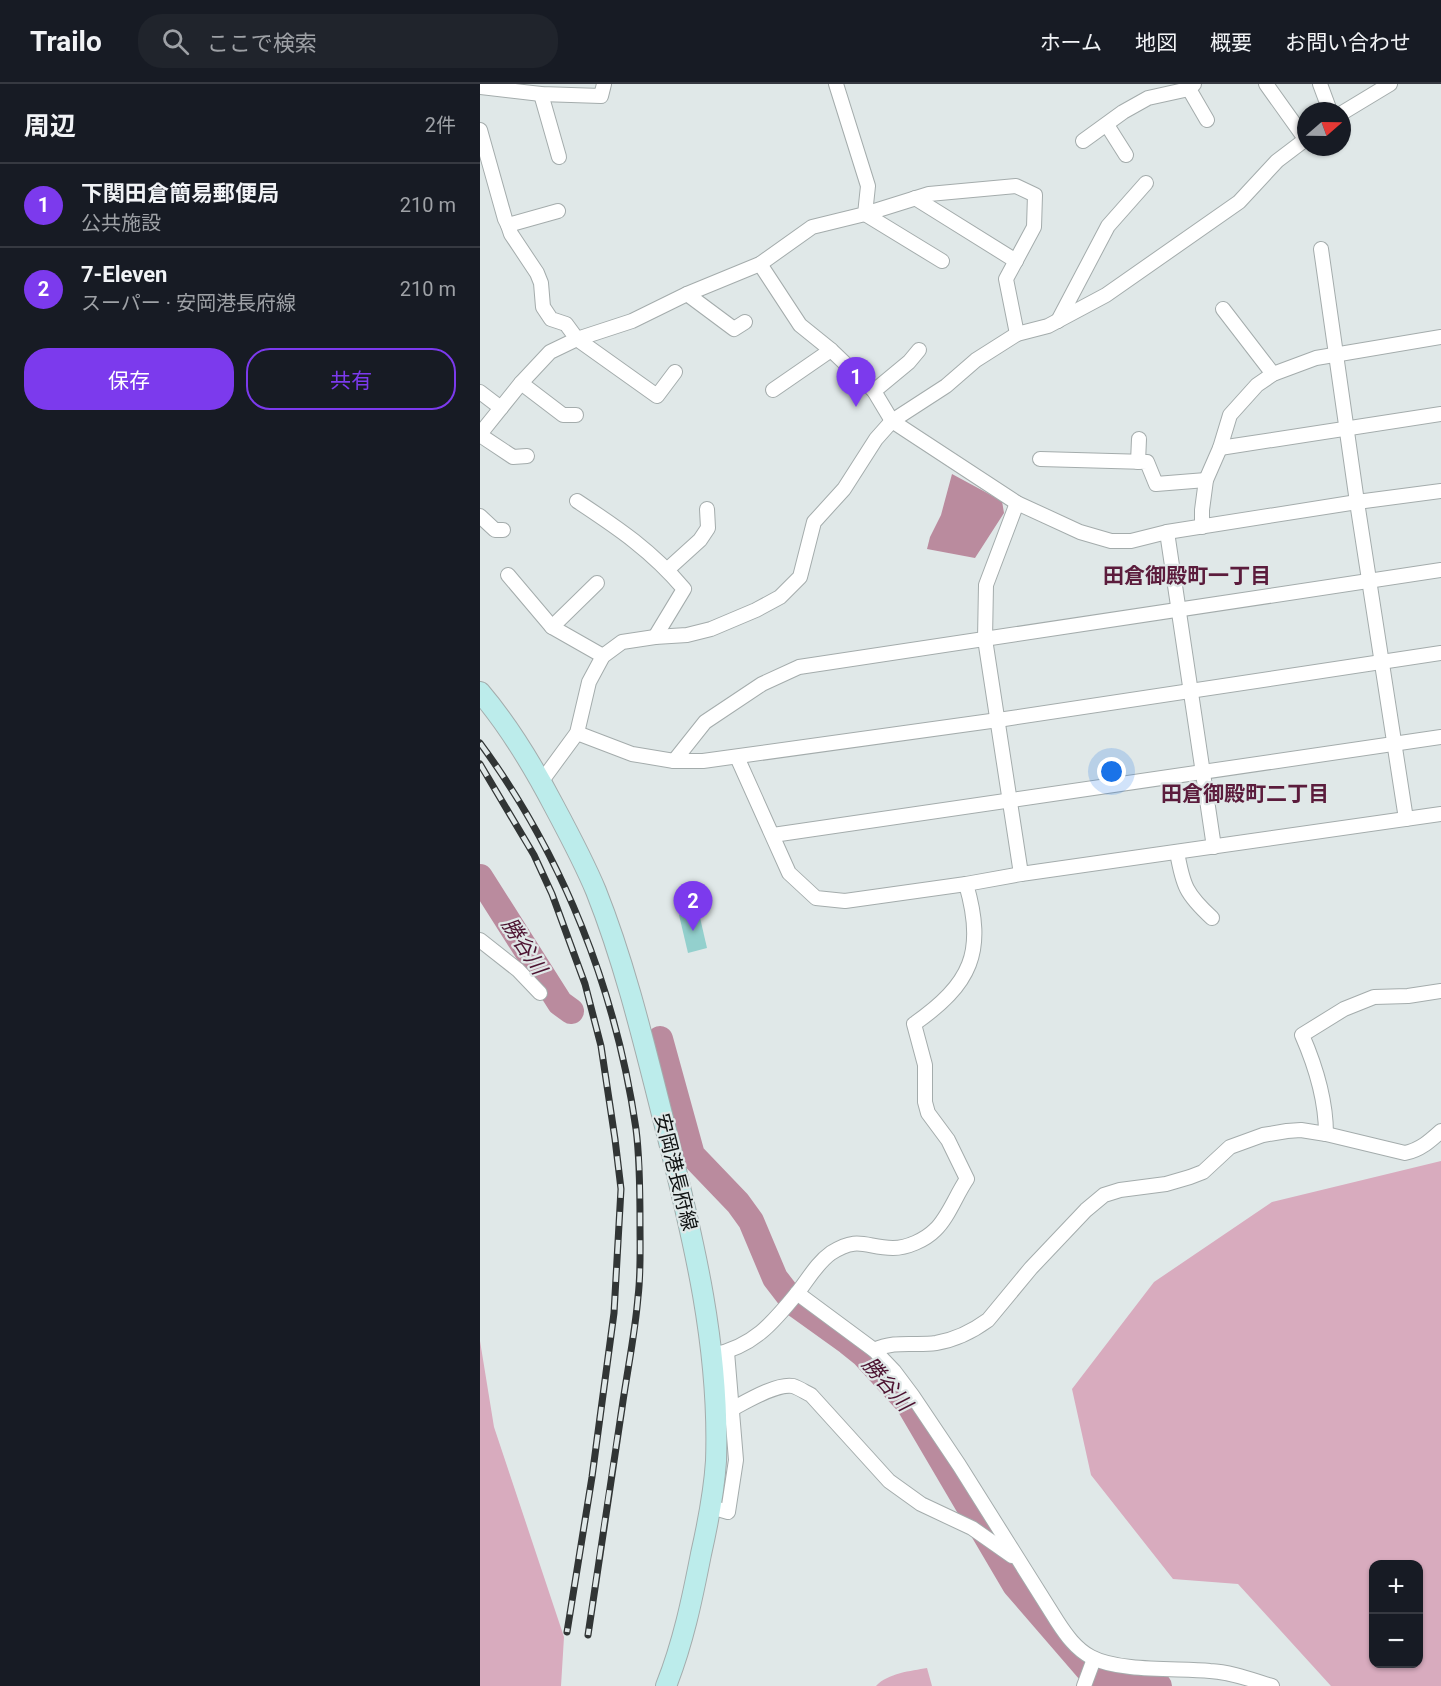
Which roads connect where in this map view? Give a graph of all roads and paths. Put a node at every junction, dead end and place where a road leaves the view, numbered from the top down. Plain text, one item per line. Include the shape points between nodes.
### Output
1 (604, 84) edge
2 (836, 84) edge
3 (1266, 84) edge
4 (1320, 84) edge
5 (1390, 84) edge
6 (1192, 86) edge
7 (480, 87) edge
8 (541, 94) junction
9 (1326, 102) edge
10 (1351, 108) edge
11 (1207, 120) dead end
12 (1107, 125) junction
13 (1297, 127) edge
14 (480, 130) edge
15 (1083, 141) dead end
16 (1297, 147) edge
17 (1126, 155) dead end
18 (558, 157) dead end
19 (1146, 183) dead end
20 (915, 198) junction
21 (558, 211) dead end
22 (865, 214) junction
23 (508, 225) junction
24 (1321, 249) dead end
25 (942, 261) dead end
26 (1016, 261) junction
27 (760, 264) junction
28 (687, 294) junction
29 (1223, 309) dead end
30 (1058, 321) junction
31 (745, 322) dead end
32 (1017, 334) junction
33 (1441, 337) edge
34 (577, 339) junction
35 (831, 350) junction
36 (919, 350) dead end
37 (1335, 353) junction
38 (675, 372) dead end
39 (1274, 374) junction
40 (520, 383) junction
41 (773, 390) dead end
42 (480, 392) edge
43 (874, 392) junction
44 (501, 408) junction
45 (1441, 414) edge
46 (576, 415) dead end
47 (892, 421) junction
48 (1347, 428) junction
49 (480, 434) edge
50 (1139, 439) dead end
51 (1220, 448) junction
52 (527, 456) dead end
53 (1040, 459) dead end
54 (1138, 462) junction
55 (1206, 480) junction
56 (1441, 491) edge
57 (577, 501) dead end
58 (1357, 502) junction
59 (1017, 503) junction
60 (707, 509) dead end
61 (480, 516) edge
62 (1202, 527) junction
63 (503, 530) dead end
64 (1167, 532) junction
65 (668, 569) junction
66 (1441, 570) edge
67 (508, 575) dead end
68 (1370, 581) junction
69 (597, 583) dead end
70 (1179, 610) junction
71 (552, 627) junction
72 (655, 637) junction
73 (985, 639) junction
74 (1441, 653) edge
75 (603, 656) junction
76 (1383, 661) junction
77 (1190, 689) junction
78 (480, 692) edge
79 (998, 720) junction
80 (577, 733) junction
81 (1441, 737) edge
82 (1395, 744) junction
83 (737, 757) junction
84 (675, 761) junction
85 (1202, 771) junction
86 (542, 782) junction
87 (1009, 800) junction
88 (1441, 814) edge
89 (1407, 819) junction
90 (773, 835) junction
91 (1214, 847) junction
92 (1177, 852) junction
93 (1021, 874) junction
94 (966, 884) junction
95 (1212, 918) dead end
96 (480, 940) edge
97 (1441, 991) edge
98 (540, 993) dead end
99 (1441, 1131) edge
100 (1326, 1134) junction
101 (793, 1298) junction
102 (874, 1350) junction
103 (719, 1354) junction
104 (732, 1409) junction
105 (711, 1508) junction
106 (1019, 1560) junction
107 (1094, 1659) junction
108 (666, 1686) edge
109 (1084, 1686) edge
110 (1272, 1686) edge

1 - 8 street via 601,96
2 - 22 street via 868,186
3 - 13 street
4 - 9 street
5 - 10 street
6 - 11 street
6 - 12 street via 1148,98
7 - 8 street
8 - 18 street
12 - 15 street
12 - 17 street
14 - 23 street
16 - 30 street via 1277,161 1239,202 1106,295
19 - 30 street via 1108,226
20 - 22 street
20 - 26 street
20 - 26 street via 1016,186 1035,195 1034,227
21 - 23 street
22 - 25 street
22 - 27 street via 812,227
23 - 34 street via 537,273 543,307 551,319 566,324
24 - 37 street
26 - 32 street via 1006,279
27 - 28 street
27 - 35 street via 800,325
28 - 31 street via 734,329
28 - 34 street via 632,321
29 - 39 street
30 - 32 street
32 - 47 street
33 - 37 street
34 - 38 street via 657,396
34 - 40 street via 550,352
35 - 41 street
35 - 43 street
36 - 43 street
37 - 39 street
37 - 48 street
39 - 51 street via 1257,385 1230,415
40 - 44 street
40 - 46 street via 563,415
42 - 44 street
43 - 47 street
44 - 49 street
45 - 48 street
47 - 59 street
47 - 72 street via 844,489 814,522 800,577 780,597 711,629
48 - 51 street
48 - 58 street
49 - 52 street via 513,457
50 - 54 street
51 - 55 street
53 - 54 street
54 - 55 street via 1147,462 1156,484
55 - 62 street
56 - 58 street
57 - 65 street via 632,538
58 - 62 street
58 - 68 street
59 - 64 street via 1080,532 1111,541 1131,541
59 - 73 street via 986,585
60 - 65 street via 708,528
61 - 63 street via 495,530
62 - 64 street
64 - 70 street
65 - 72 street via 684,589
66 - 68 street
67 - 71 street
68 - 70 street
68 - 76 street
69 - 71 street
70 - 73 street
70 - 77 street
71 - 75 street
72 - 75 street via 622,642
73 - 79 street
73 - 84 street via 799,667 762,684 705,722
74 - 76 street
75 - 80 street via 589,682
76 - 77 street
76 - 82 street
77 - 79 street
77 - 85 street
78 - 86 main road, 安岡港長府線
79 - 83 street
79 - 87 street
80 - 84 street via 632,754
80 - 86 street
81 - 82 street
82 - 85 street
82 - 89 street
83 - 84 street
83 - 90 street
85 - 87 street
85 - 91 street
86 - 103 main road, 安岡港長府線 via 596,892 636,1013
87 - 90 street
87 - 93 street
88 - 89 street
89 - 91 street
90 - 94 street via 789,873 816,898 845,901
91 - 92 street
92 - 93 street
92 - 95 street via 1182,880 1194,901
93 - 94 street
94 - 101 street via 975,927 971,963 954,991 914,1024 925,1065 928,1113 948,1140 966,1179 940,1225 929,1235 894,1248 859,1242 839,1248 823,1260
96 - 98 street
97 - 100 street via 1374,997 1344,1009 1302,1035 1317,1073
99 - 100 street via 1420,1147 1405,1152
100 - 102 street via 1301,1130 1263,1135 1230,1147 1203,1172 1104,1196 1031,1268 988,1320 957,1337 935,1343 896,1343
101 - 102 street
101 - 103 street via 757,1338
102 - 106 street via 912,1395
103 - 104 street
103 - 105 main road, 安岡港長府線
104 - 105 street via 736,1460 728,1512
104 - 106 street via 785,1387 793,1386 811,1395 890,1481 921,1504 972,1528
105 - 108 main road, 安岡港長府線 via 690,1614
106 - 107 street via 1066,1635
107 - 109 street
107 - 110 street via 1142,1668 1228,1673

